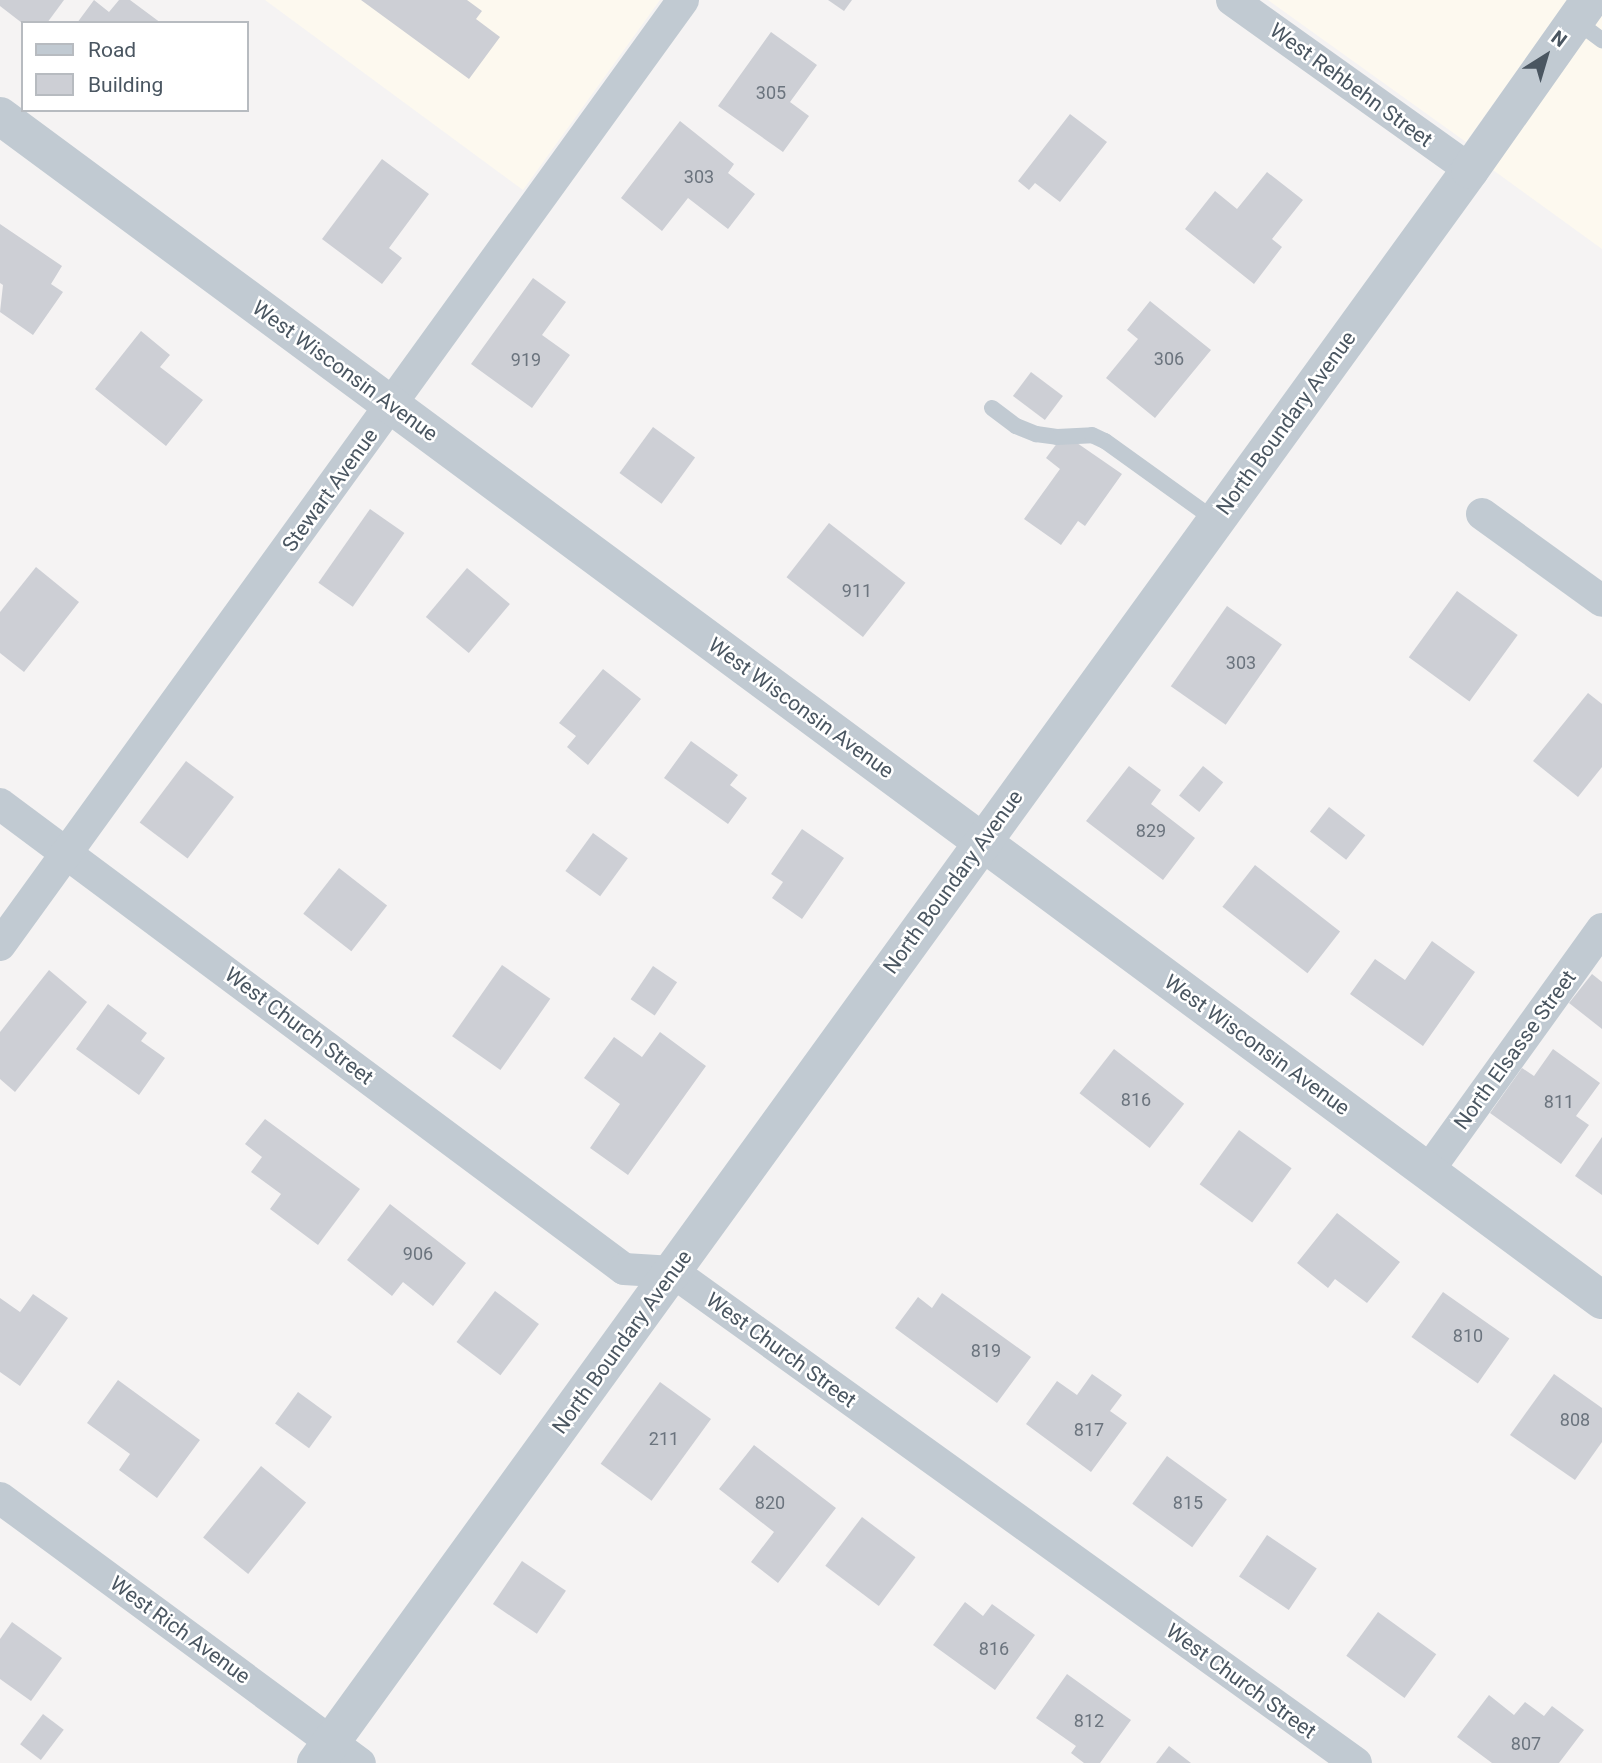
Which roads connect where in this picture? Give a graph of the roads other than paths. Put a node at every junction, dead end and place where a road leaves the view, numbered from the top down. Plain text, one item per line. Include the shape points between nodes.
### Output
1 (683, 0) edge
2 (1232, 0) edge
3 (1589, 20) edge
4 (0, 116) edge
5 (1470, 170) junction
6 (390, 405) junction
7 (992, 408) dead end
8 (1482, 514) dead end
9 (1215, 520) junction
10 (1602, 601) edge
11 (0, 804) edge
12 (981, 842) junction
13 (68, 853) junction
14 (1602, 929) edge
15 (0, 945) edge
16 (1428, 1171) junction
17 (673, 1272) junction
18 (1602, 1300) edge
19 (0, 1498) edge
20 (336, 1756) edge
21 (1356, 1763) edge

1 - 6 street, Stewart Avenue
2 - 5 street, West Rehbehn Street
3 - 5 street, North Boundary Avenue
4 - 6 street, West Wisconsin Avenue
5 - 9 street, North Boundary Avenue
6 - 12 street, West Wisconsin Avenue
6 - 13 street, Stewart Avenue
7 - 9 lane via 1036,434 1092,435 1105,441
8 - 10 street
9 - 12 street, North Boundary Avenue
11 - 13 street, West Church Street
12 - 16 street, West Wisconsin Avenue
12 - 17 street, North Boundary Avenue
13 - 15 street, Stewart Avenue
13 - 17 street, West Church Street via 624,1269
14 - 16 street, North Elsasse Street
16 - 18 street, West Wisconsin Avenue
17 - 20 street, North Boundary Avenue
17 - 21 street, West Church Street
19 - 20 street, West Rich Avenue

